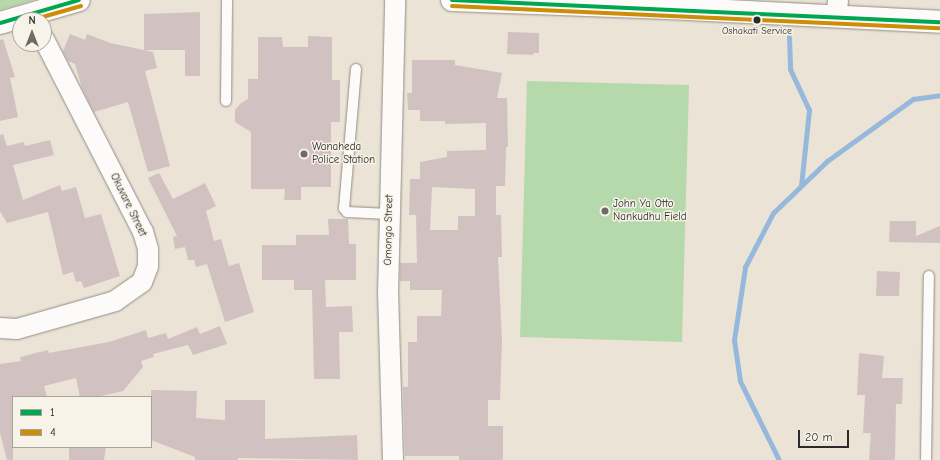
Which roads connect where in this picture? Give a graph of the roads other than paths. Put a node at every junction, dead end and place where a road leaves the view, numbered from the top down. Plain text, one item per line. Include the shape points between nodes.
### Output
1 (79, 0) edge
2 (227, 0) edge
3 (395, 0) edge
4 (452, 0) edge
5 (566, 2) edge
6 (668, 4) edge
7 (837, 9) edge
8 (46, 12) edge
9 (12, 21) edge
10 (940, 22) edge
11 (0, 23) edge
12 (51, 52) edge
13 (356, 69) dead end
14 (226, 101) dead end
15 (389, 214) junction
16 (929, 276) dead end
17 (0, 328) edge
18 (393, 460) edge
19 (926, 460) edge

1 - 8 main road
2 - 14 lane
3 - 15 street, Omongo Street
4 - 5 main road
5 - 6 main road
6 - 7 main road
7 - 10 main road
9 - 11 main road
12 - 17 street, Okuvare Street via 143,232 148,249 148,266 142,282 115,301 17,329
13 - 15 lane via 344,208 347,212
15 - 18 street, Omongo Street via 388,294
16 - 19 lane

